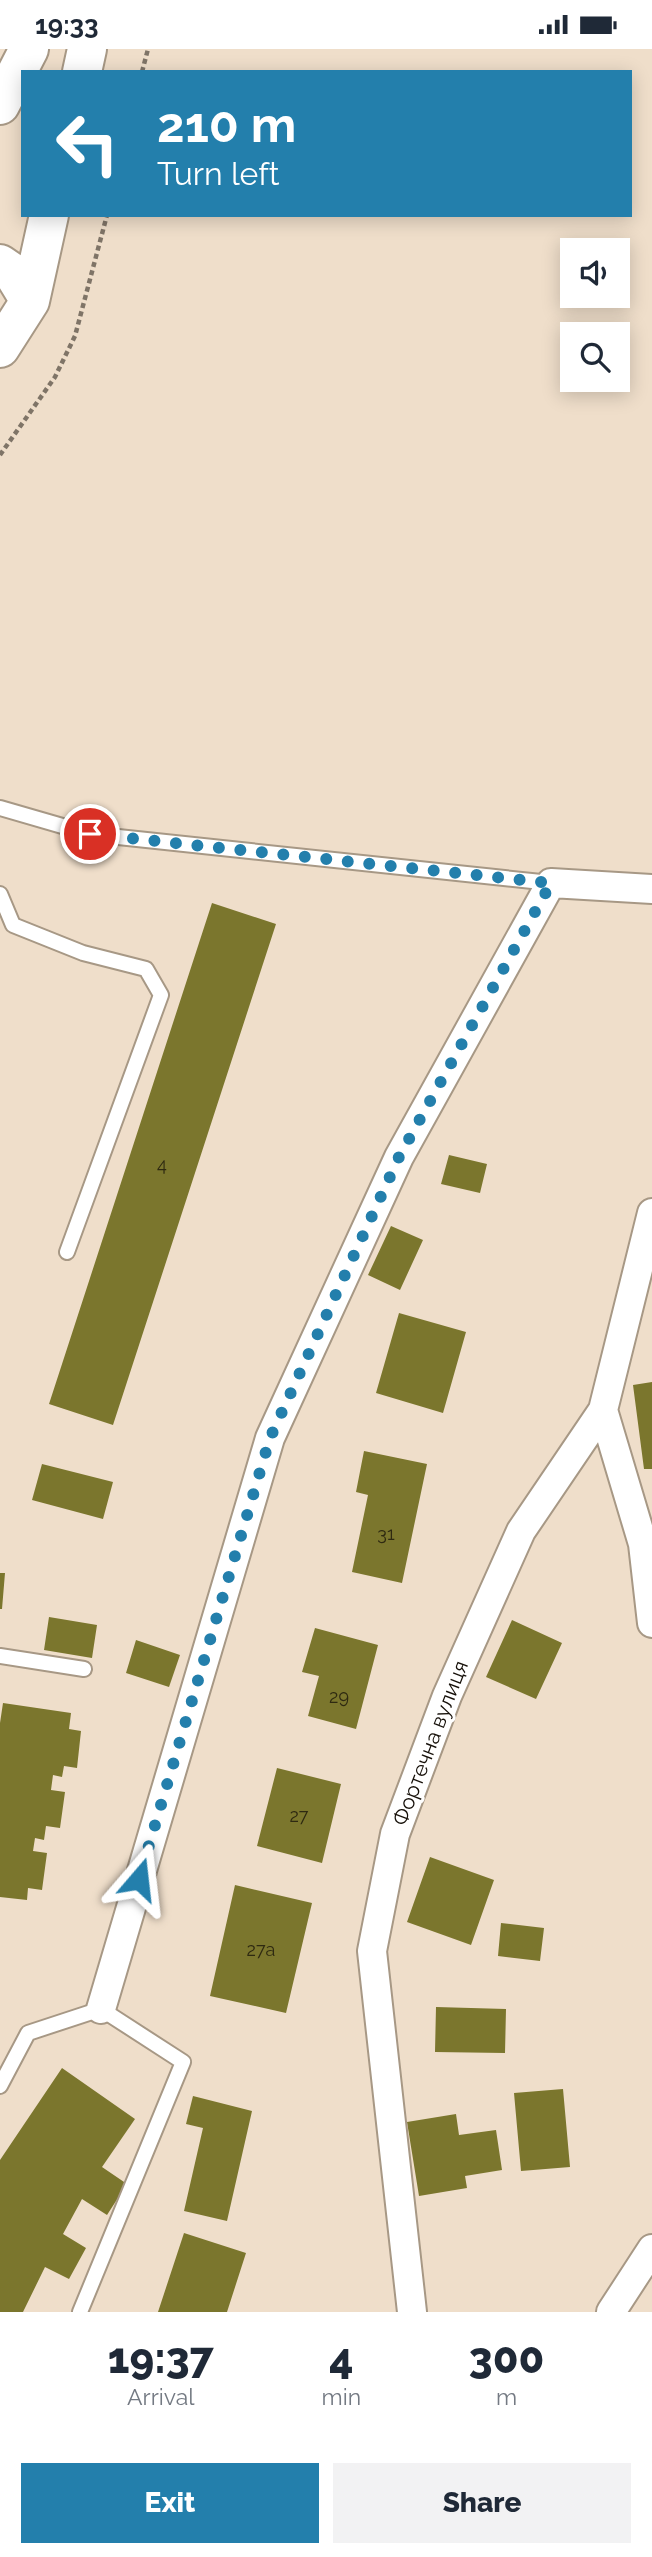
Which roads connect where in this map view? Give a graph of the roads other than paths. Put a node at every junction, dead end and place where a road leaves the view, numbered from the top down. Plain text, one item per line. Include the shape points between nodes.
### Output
1 (29, 49) edge
2 (87, 49) edge
3 (82, 70) edge
4 (0, 105) edge
5 (49, 217) edge
6 (0, 264) edge
7 (30, 301) junction
8 (0, 348) edge
9 (0, 808) edge
10 (551, 883) junction
11 (652, 889) edge
12 (0, 894) edge
13 (652, 1213) edge
14 (67, 1252) dead end
15 (603, 1411) junction
16 (652, 1623) edge
17 (0, 1656) edge
18 (84, 1669) dead end
19 (101, 2009) junction
20 (0, 2086) edge
21 (652, 2249) edge
22 (80, 2312) edge
23 (412, 2312) edge
24 (611, 2312) edge

1 - 4 main road
2 - 3 main road
5 - 7 main road
6 - 7 main road via 13,273
7 - 8 main road
9 - 10 lane via 90,834
10 - 11 street
10 - 19 street via 399,1157 270,1438
12 - 14 lane via 13,925 83,953 146,969 162,995
13 - 15 street, Фортечна вулиця
15 - 16 street via 643,1544
15 - 23 street, Фортечна вулиця via 521,1531 447,1696 395,1834 372,1951
17 - 18 lane
19 - 20 lane via 27,2032
19 - 22 lane via 183,2062
21 - 24 street

